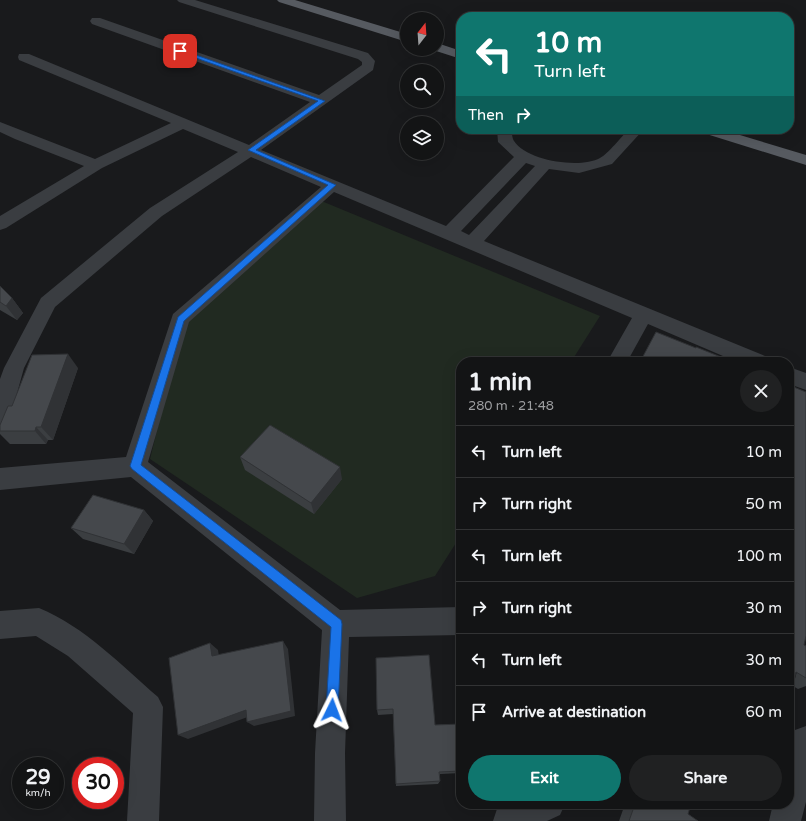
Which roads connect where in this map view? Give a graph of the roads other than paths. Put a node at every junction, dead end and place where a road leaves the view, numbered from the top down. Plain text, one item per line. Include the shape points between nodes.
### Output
1 (183, 0) edge
2 (283, 0) edge
3 (96, 21) dead end
4 (400, 36) edge
5 (444, 50) edge
6 (456, 54) edge
7 (24, 57) dead end
8 (322, 101) junction
9 (183, 123) junction
10 (0, 126) edge
11 (505, 134) edge
12 (632, 134) edge
13 (721, 134) edge
14 (251, 150) junction
15 (523, 157) junction
16 (806, 160) edge
17 (545, 164) junction
18 (96, 165) junction
19 (332, 185) junction
20 (0, 224) edge
21 (449, 233) junction
22 (472, 243) junction
23 (644, 314) junction
24 (620, 357) edge
25 (746, 357) edge
26 (7, 369) edge
27 (794, 377) edge
28 (806, 382) edge
29 (0, 415) edge
30 (135, 466) junction
31 (0, 479) edge
32 (456, 621) edge
33 (336, 624) junction
34 (0, 625) edge
35 (806, 741) edge
36 (794, 787) edge
37 (537, 809) edge
38 (788, 809) edge
39 (143, 821) edge
40 (330, 821) edge
41 (509, 821) edge
42 (785, 821) edge

1 - 8 street via 363,56 369,61 368,67
2 - 4 main road
3 - 8 street
5 - 6 main road
7 - 9 street
8 - 14 street
9 - 14 street
9 - 18 street
10 - 18 street via 13,139
11 - 15 street via 506,142
12 - 17 street via 606,161 579,168
13 - 16 main road
14 - 19 street
14 - 26 street via 156,212 48,303
15 - 17 street
15 - 21 street
17 - 22 street
18 - 20 street
19 - 21 street
19 - 30 street via 180,319
21 - 22 street
22 - 23 street
23 - 24 street
23 - 25 street
26 - 29 street
27 - 28 street
30 - 31 street
30 - 33 street
32 - 33 street
33 - 40 street via 330,753
34 - 39 street via 40,622 78,646 148,707
35 - 36 street
37 - 41 street
38 - 42 street

